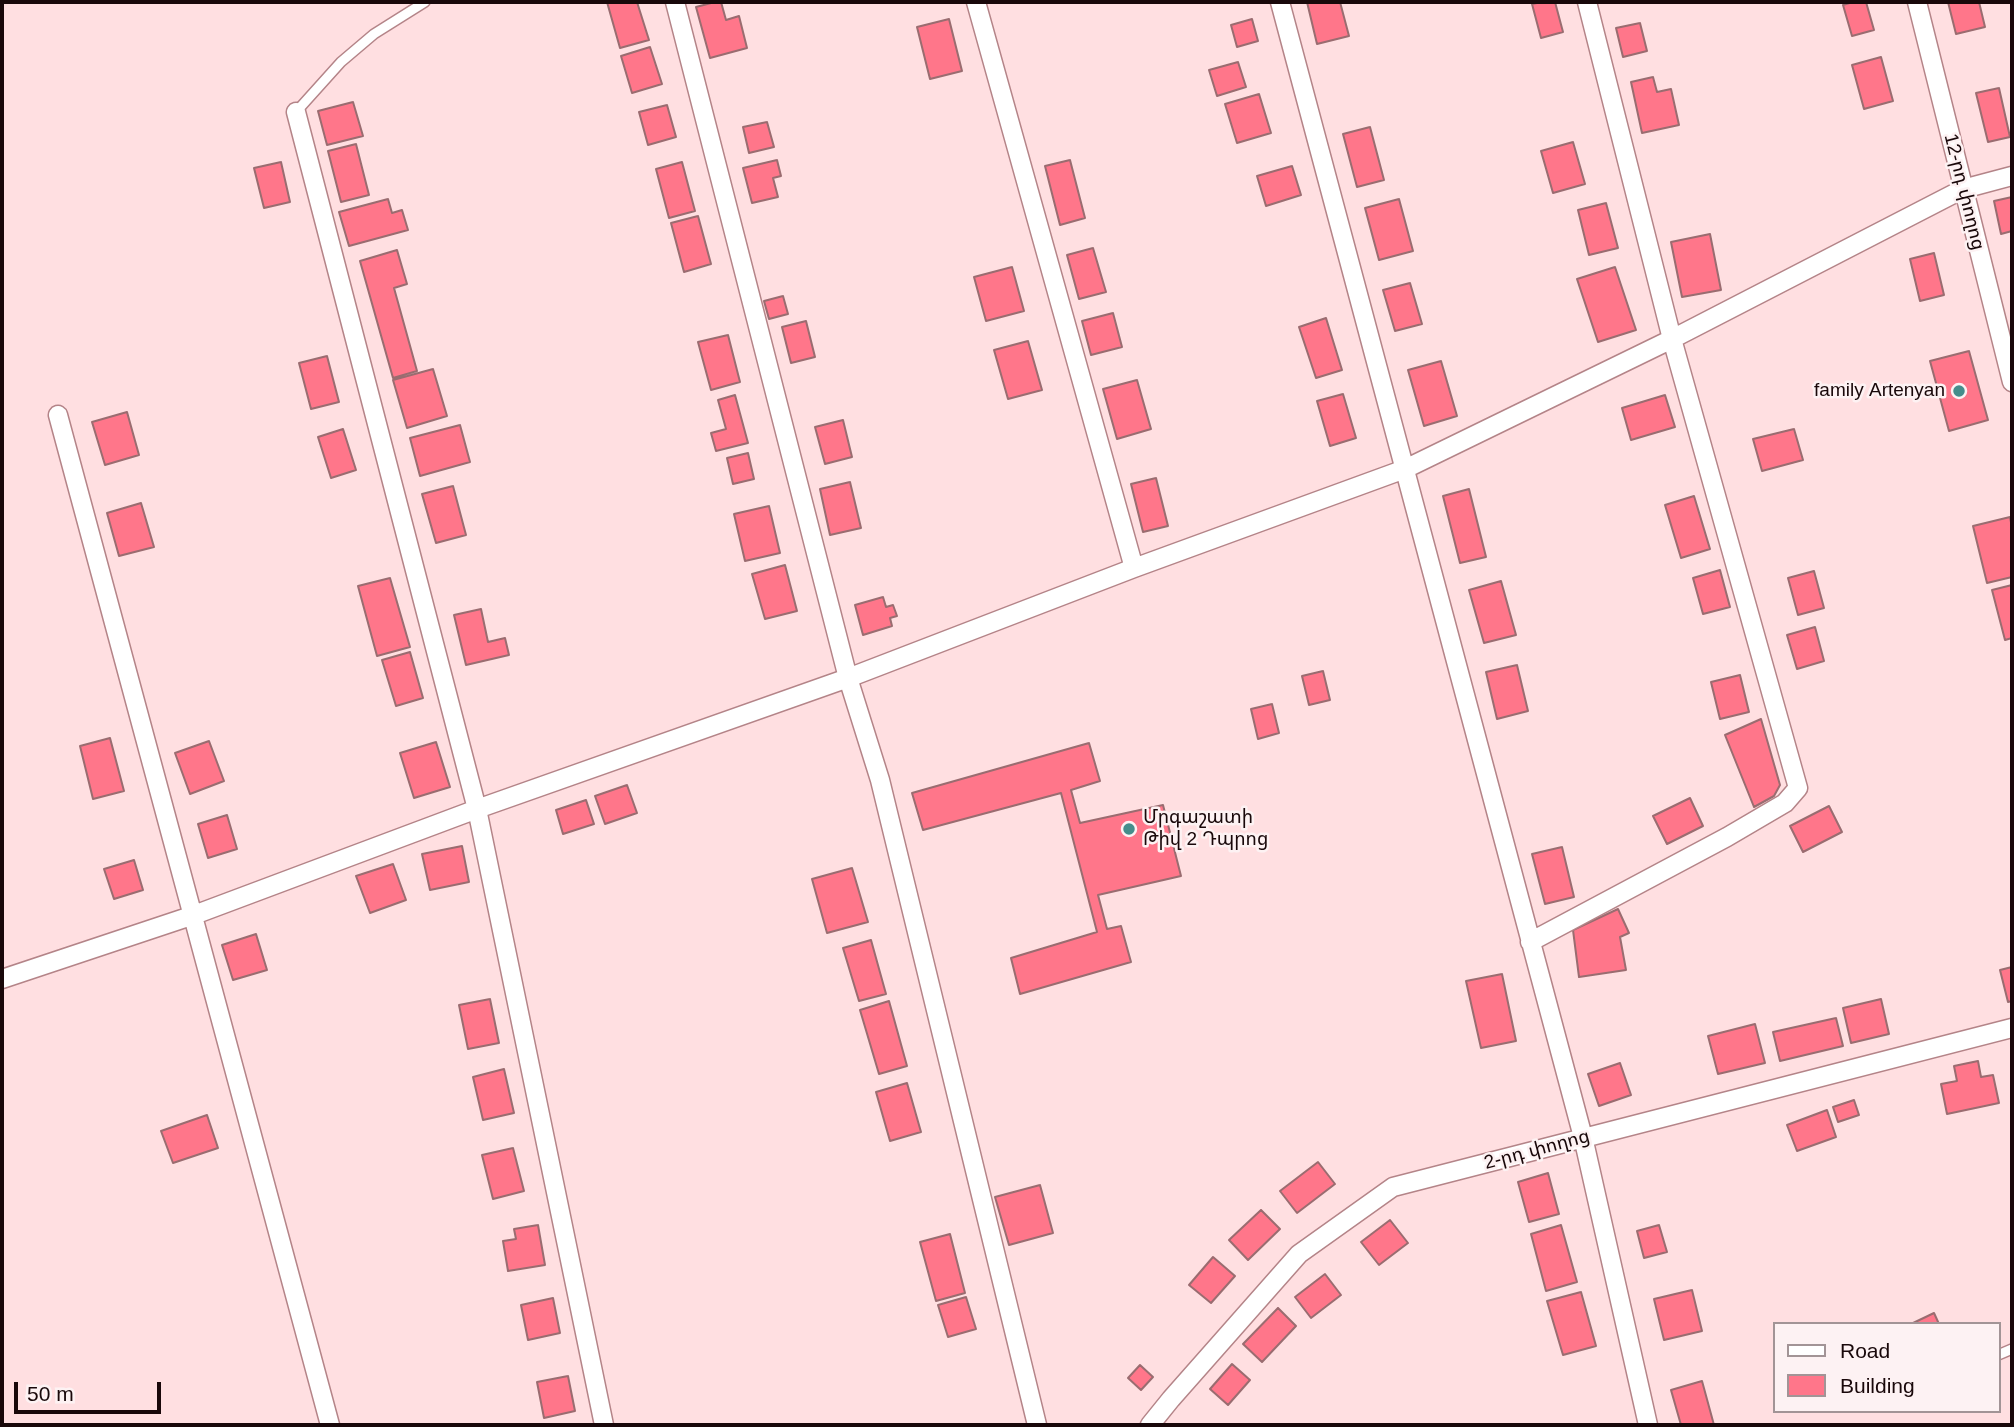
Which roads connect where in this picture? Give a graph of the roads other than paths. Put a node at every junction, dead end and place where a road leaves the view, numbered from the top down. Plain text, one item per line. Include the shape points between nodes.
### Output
1 (425, 2) edge
2 (675, 2) edge
3 (976, 2) edge
4 (1280, 2) edge
5 (1587, 2) edge
6 (1917, 2) edge
7 (296, 112) joint
8 (2012, 176) edge
9 (1963, 189) junction
10 (1672, 339) junction
11 (2012, 382) edge
12 (58, 415) dead end
13 (1405, 469) junction
14 (1135, 568) junction
15 (848, 678) junction
16 (477, 809) junction
17 (194, 915) junction
18 (1530, 942) junction
19 (2, 979) edge
20 (2012, 1028) edge
21 (1583, 1137) junction
22 (330, 1425) edge
23 (604, 1425) edge
24 (1037, 1425) edge
25 (1150, 1425) edge
26 (1648, 1425) edge

1 - 7 lane via 349,55
2 - 15 street
3 - 14 street
4 - 13 street
5 - 10 street
6 - 9 street, 12-րդ փողոց
7 - 16 street
8 - 9 street
9 - 10 street
9 - 11 street, 12-րդ փողոց
10 - 13 street
10 - 18 street via 1798,788 1786,803 1727,837
12 - 17 street
13 - 14 street
13 - 18 street
14 - 15 street
15 - 16 street
15 - 24 street via 880,780
16 - 17 street
16 - 23 street
17 - 19 street
17 - 22 street
18 - 21 street
20 - 21 street, 2-րդ փողոց
21 - 25 street, 2-րդ փողոց via 1393,1187 1300,1254
21 - 26 street

